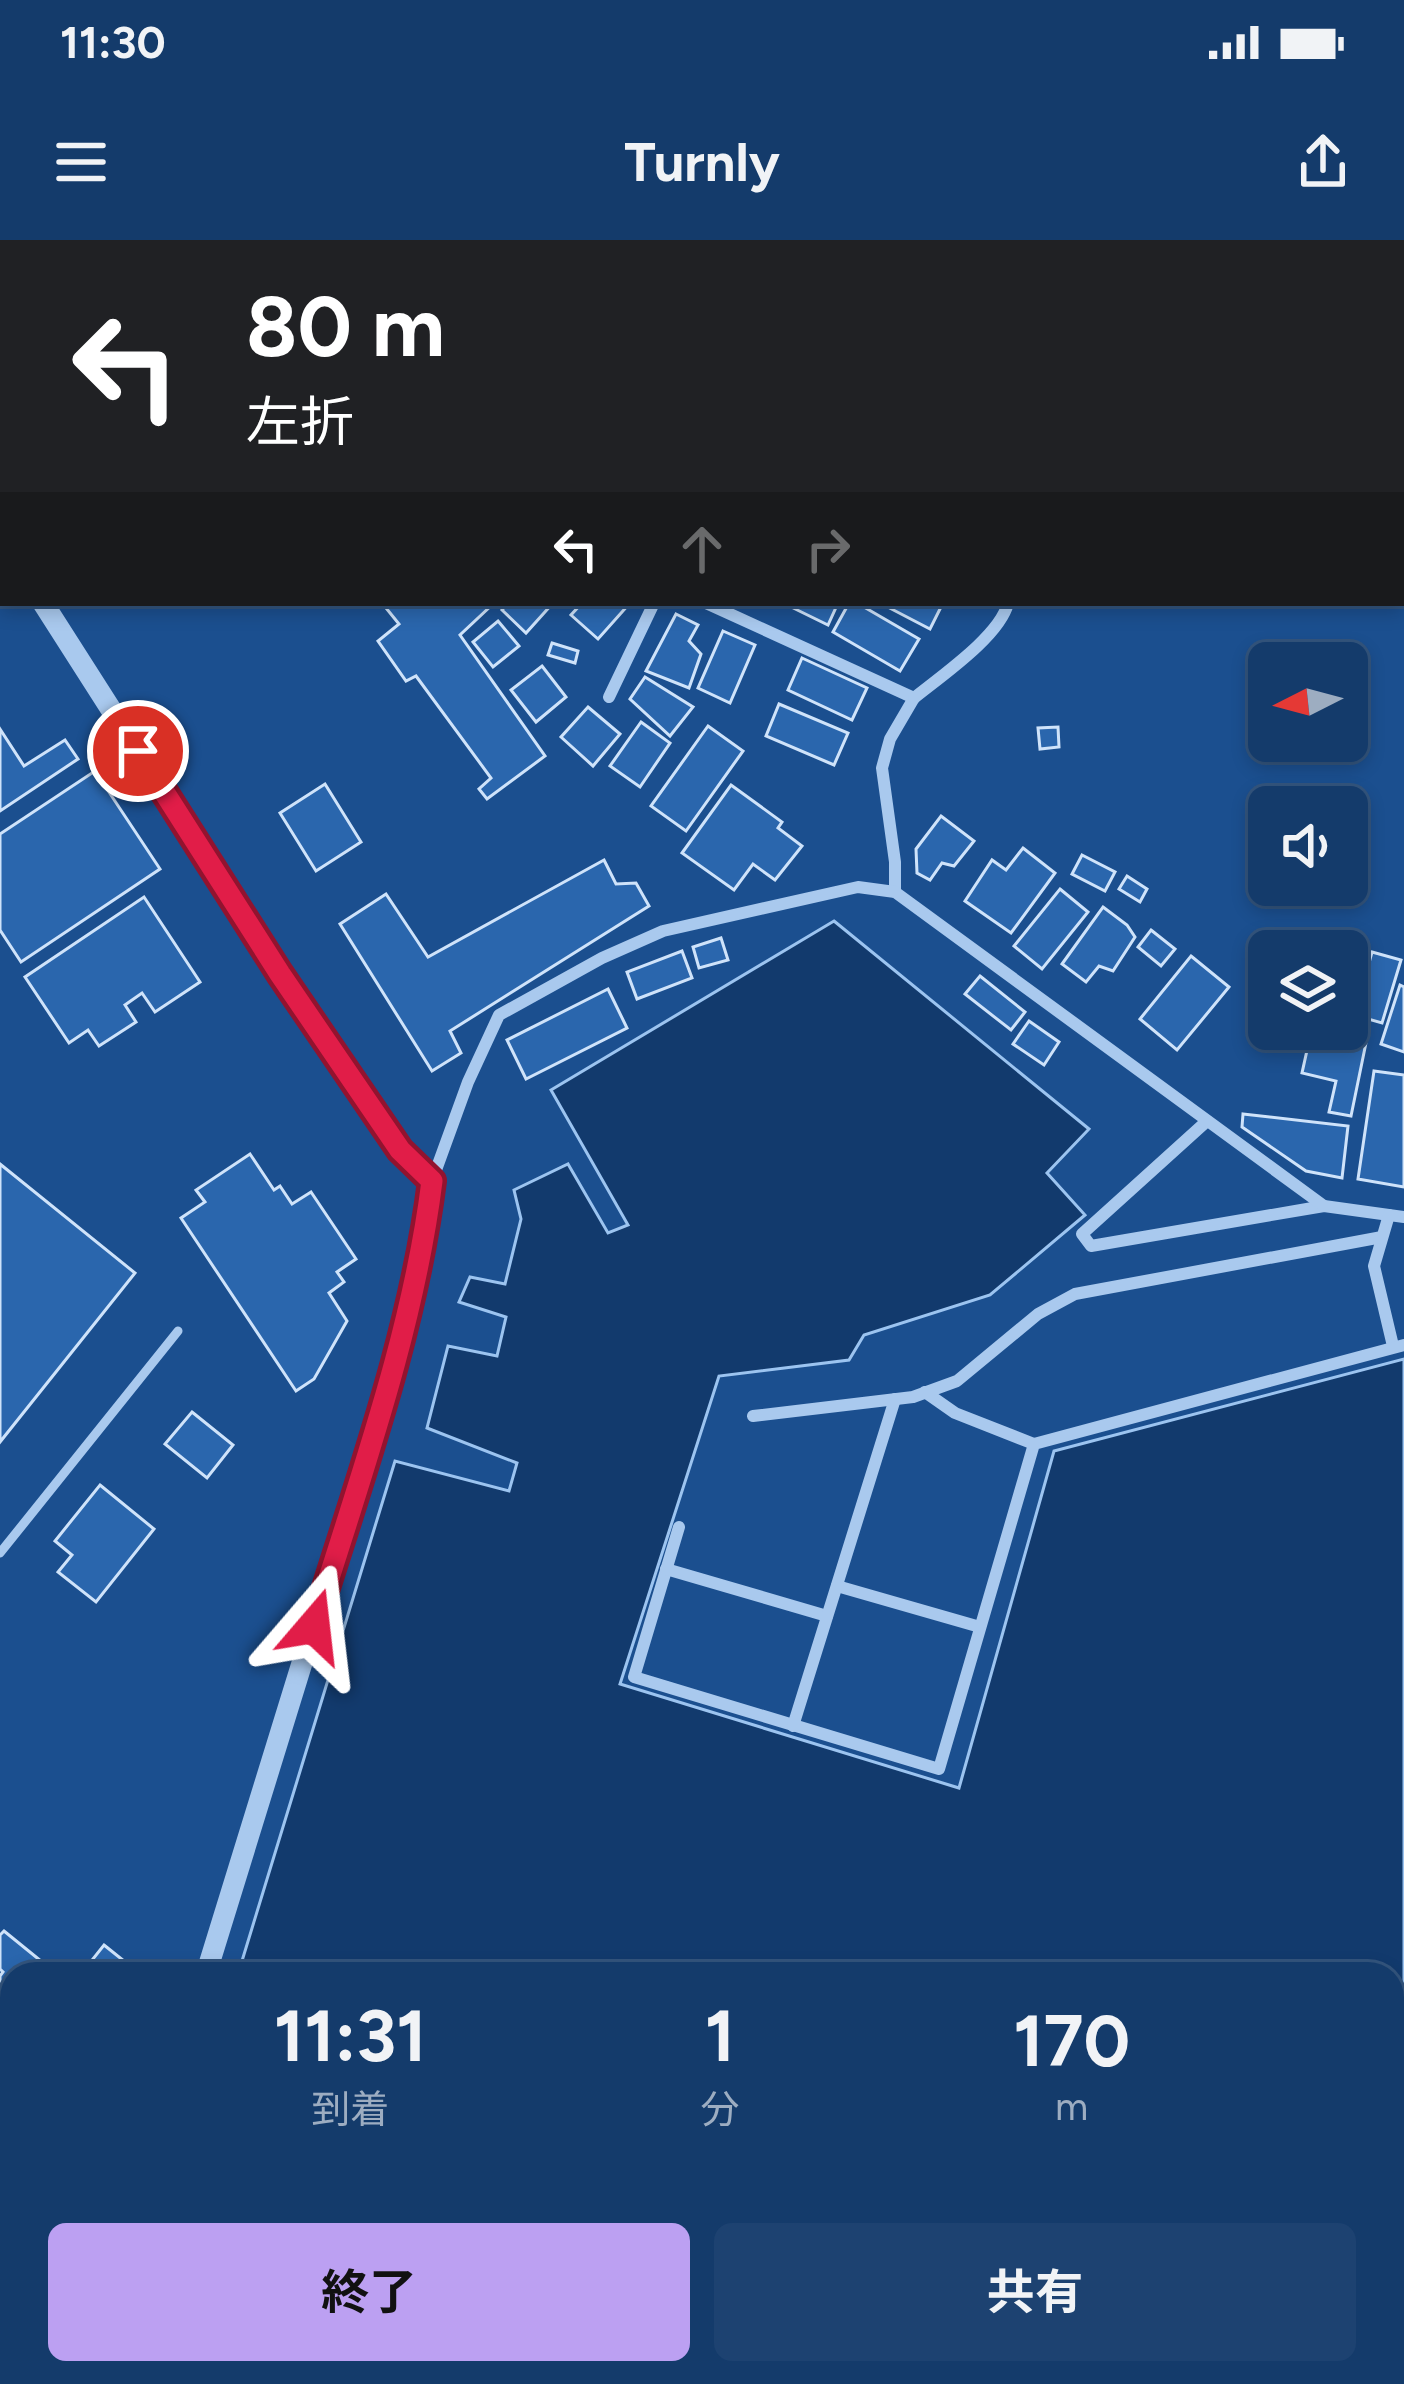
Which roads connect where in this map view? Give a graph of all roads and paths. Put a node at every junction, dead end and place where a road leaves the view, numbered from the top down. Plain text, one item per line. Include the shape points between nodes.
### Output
1 (46, 606) edge
2 (653, 606) edge
3 (713, 606) edge
4 (1007, 606) edge
5 (609, 697) dead end
6 (914, 698) junction
7 (895, 892) junction
8 (1207, 1121) junction
9 (432, 1181) junction
10 (1324, 1206) junction
11 (1389, 1214) junction
12 (1404, 1216) edge
13 (1382, 1238) junction
14 (178, 1331) dead end
15 (1399, 1345) edge
16 (925, 1392) junction
17 (895, 1399) junction
18 (753, 1416) dead end
19 (1034, 1444) junction
20 (679, 1527) dead end
21 (0, 1553) edge
22 (666, 1569) junction
23 (837, 1586) junction
24 (827, 1616) junction
25 (980, 1627) junction
26 (793, 1726) junction
27 (210, 1962) edge

1 - 9 street via 280,974 400,1150
2 - 5 street
3 - 6 street
4 - 6 street via 977,645
6 - 7 street via 881,768
7 - 8 street
7 - 9 street via 858,887 663,931 499,1015
8 - 10 street
8 - 10 street via 1082,1234 1091,1246
9 - 27 street via 394,1365
10 - 11 street
11 - 12 street
11 - 13 street
13 - 15 street via 1374,1266
13 - 16 street via 1075,1294 957,1381
14 - 21 lane
15 - 19 street
16 - 17 street
16 - 19 street via 955,1413
17 - 18 street
17 - 23 street
19 - 25 street
20 - 22 street
22 - 24 street
22 - 26 street via 634,1677
23 - 24 street
23 - 25 street
24 - 26 street
25 - 26 street via 939,1768

